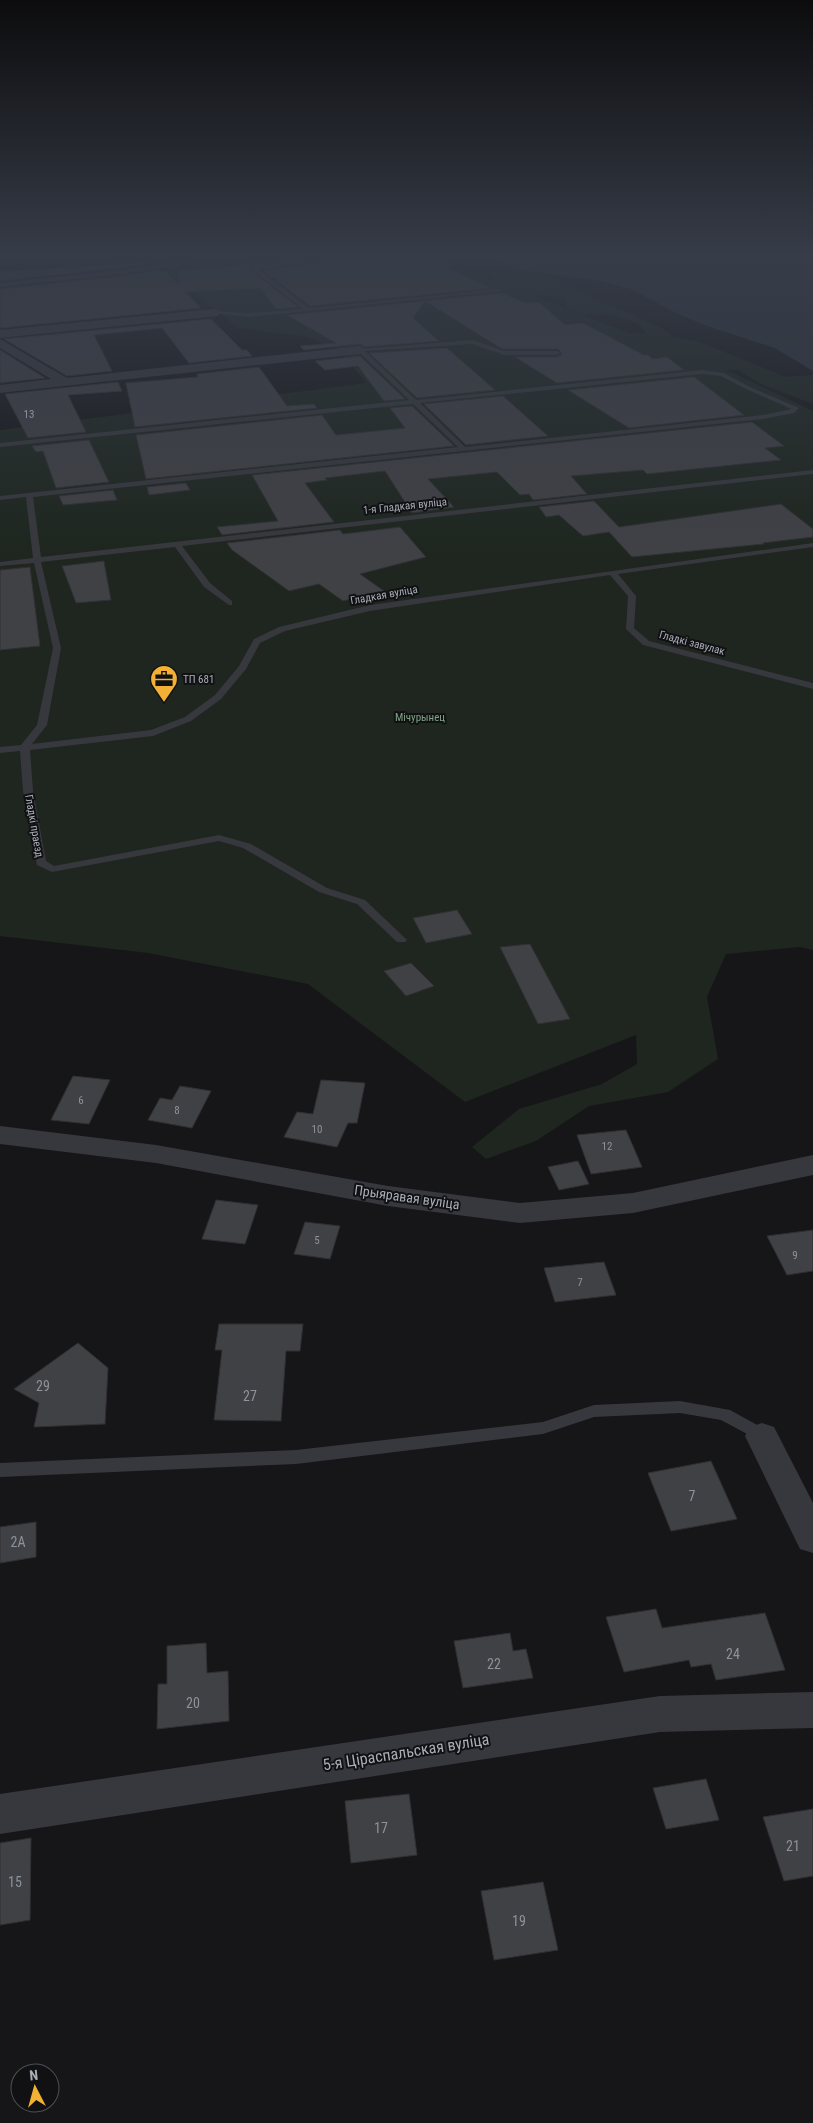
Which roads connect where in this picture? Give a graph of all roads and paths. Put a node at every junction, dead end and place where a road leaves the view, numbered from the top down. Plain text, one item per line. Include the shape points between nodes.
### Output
1 (18, 354) edge
2 (321, 354) edge
3 (364, 354) edge
4 (501, 354) edge
5 (528, 354) edge
6 (63, 381) junction
7 (0, 389) edge
8 (415, 402) junction
9 (0, 445) edge
10 (463, 448) junction
11 (813, 472) edge
12 (29, 495) junction
13 (0, 498) edge
14 (176, 543) junction
15 (813, 545) edge
16 (37, 560) junction
17 (0, 564) edge
18 (613, 574) junction
19 (229, 603) dead end
20 (813, 686) edge
21 (25, 746) junction
22 (0, 750) edge
23 (401, 940) dead end
24 (0, 1135) edge
25 (813, 1165) edge
26 (762, 1436) joint
27 (0, 1470) edge
28 (813, 1538) edge
29 (813, 1710) edge
30 (0, 1814) edge

1 - 6 street
2 - 6 street
3 - 8 lane
4 - 5 lane
6 - 7 street
8 - 9 lane
8 - 10 lane
8 - 10 lane via 702,372 722,374 796,408 792,412 763,417
10 - 12 lane
11 - 14 lane, 1-я Гладкая вуліца
12 - 13 lane
12 - 16 lane
14 - 16 lane, 1-я Гладкая вуліца
14 - 19 lane via 207,585
15 - 18 lane, Гладкая вуліца
16 - 17 lane, 1-я Гладкая вуліца
16 - 21 lane via 57,648 42,725
18 - 20 lane, Гладкі завулак via 632,596 630,629 646,643
18 - 21 lane, Гладкая вуліца via 370,608 282,629 257,641 243,667 218,697 188,719 153,733
21 - 22 lane, Гладкая вуліца
21 - 23 lane, Гладкі праезд via 28,791 41,863 52,869 219,838 248,846 323,890 361,902
24 - 25 street, Прыяравая вуліца via 156,1154 388,1196 520,1213 633,1203
26 - 27 lane via 724,1414 671,1407 594,1411 543,1428 296,1457
26 - 28 street
29 - 30 street, 5-я Ціраспальская вуліца via 660,1714

